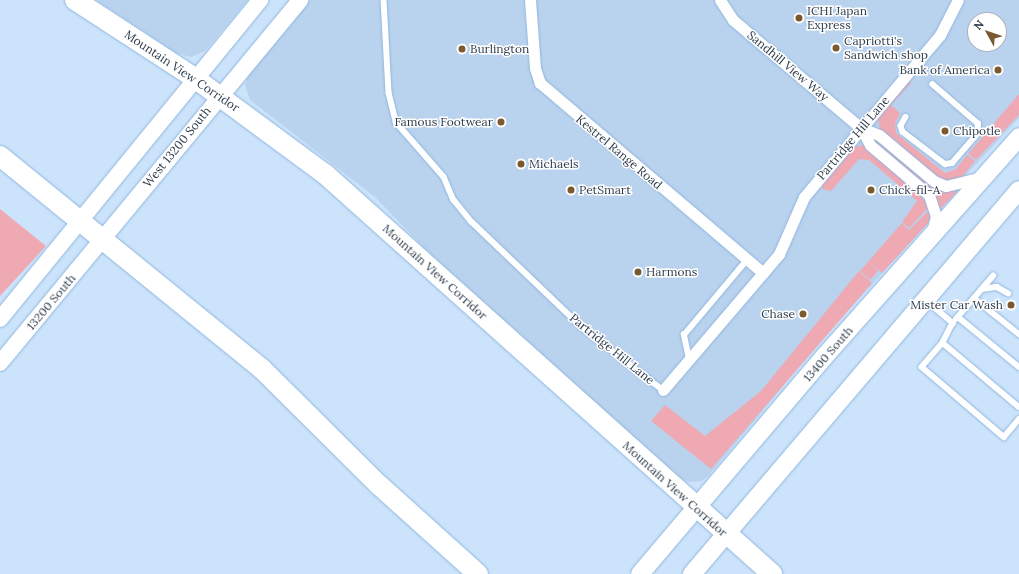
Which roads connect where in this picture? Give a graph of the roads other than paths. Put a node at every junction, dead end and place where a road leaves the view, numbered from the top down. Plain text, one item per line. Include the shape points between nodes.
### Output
1 (74, 0) edge
2 (260, 0) edge
3 (300, 0) edge
4 (384, 0) edge
5 (530, 0) edge
6 (720, 0) edge
7 (958, 0) edge
8 (196, 79) junction
9 (933, 85) dead end
10 (219, 95) junction
11 (906, 117) dead end
12 (861, 128) junction
13 (1019, 137) edge
14 (0, 156) edge
15 (987, 174) junction
16 (1019, 190) edge
17 (80, 222) junction
18 (102, 240) junction
19 (929, 241) junction
20 (747, 260) junction
21 (763, 273) junction
22 (993, 276) dead end
23 (982, 288) junction
24 (1008, 293) dead end
25 (974, 298) junction
26 (926, 300) junction
27 (958, 317) junction
28 (0, 319) edge
29 (953, 323) junction
30 (1019, 334) edge
31 (943, 343) junction
32 (690, 359) junction
33 (0, 363) edge
34 (1019, 367) edge
35 (663, 390) joint
36 (1019, 407) edge
37 (1019, 419) edge
38 (696, 508) junction
39 (726, 535) junction
40 (478, 574) edge
41 (640, 574) edge
42 (692, 574) edge
43 (772, 574) edge

1 - 8 highway, Mountain View Corridor
2 - 8 street
3 - 10 street, West 13200 South
4 - 35 lane, Partridge Hill Lane via 389,93 396,122 444,177 454,200 472,222 583,328
5 - 20 street, Kestrel Range Road via 535,68 540,83
6 - 12 street, Sandhill View Way via 733,20
7 - 12 street, Partridge Hill Lane via 940,35
8 - 10 highway, Mountain View Corridor
8 - 17 street
9 - 11 lane via 978,124 977,134 952,163 945,164 903,132 901,126
10 - 18 street, West 13200 South
10 - 38 highway, Mountain View Corridor via 319,170 371,214
12 - 15 street, Sandhill View Way via 879,135 939,184 957,184
12 - 19 street, Sandhill View Way via 870,145 929,195 936,216
12 - 21 street, Partridge Hill Lane via 804,198 782,248
13 - 15 main road, 13400 South
14 - 17 highway
15 - 19 main road, 13400 South
16 - 26 main road
17 - 18 highway
17 - 28 street
18 - 33 street, 13200 South
18 - 40 highway via 262,369 379,485
19 - 38 main road, 13400 South via 824,357
20 - 21 street, Kestrel Range Road
20 - 32 lane via 684,335
21 - 32 street, Partridge Hill Lane
22 - 23 lane
23 - 24 lane via 997,287
23 - 25 lane
25 - 27 lane
25 - 30 lane
26 - 29 lane
26 - 39 main road
27 - 29 lane
27 - 34 lane
29 - 31 lane
31 - 36 lane
31 - 37 lane via 922,367 1004,437
32 - 35 street, Partridge Hill Lane
38 - 39 highway, Mountain View Corridor
38 - 41 main road, 13400 South
39 - 42 main road
39 - 43 highway, Mountain View Corridor

